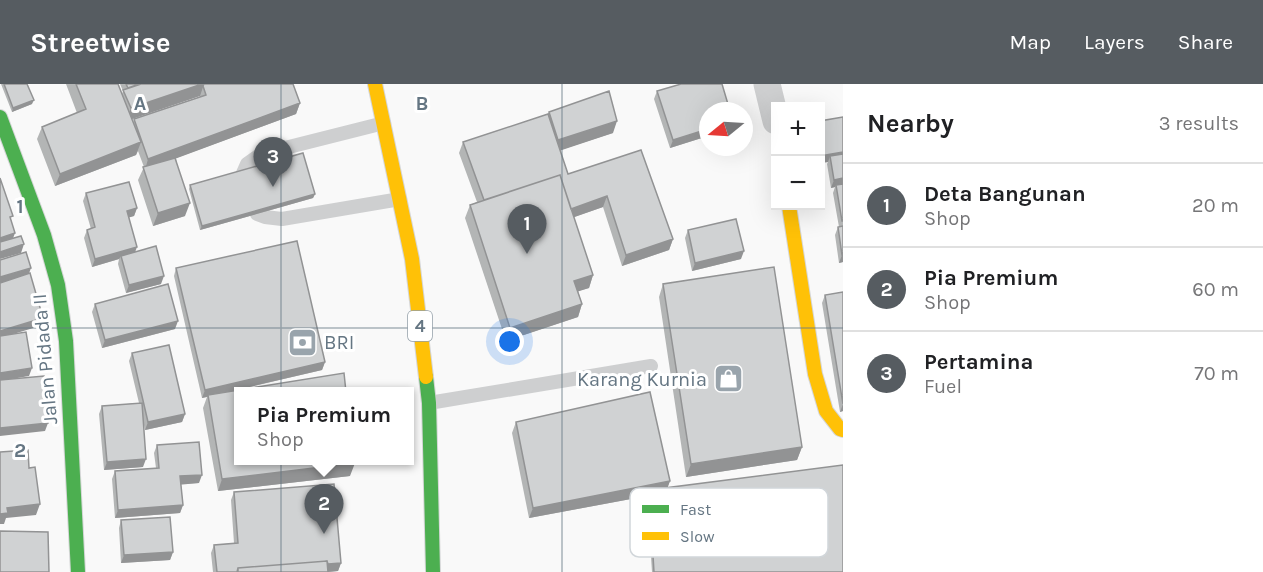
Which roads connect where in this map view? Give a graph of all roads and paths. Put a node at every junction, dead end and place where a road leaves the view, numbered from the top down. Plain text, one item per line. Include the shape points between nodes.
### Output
1 (375, 84) edge
2 (767, 84) edge
3 (771, 102) edge
4 (0, 117) edge
5 (385, 123) junction
6 (243, 173) edge
7 (400, 199) junction
8 (790, 210) edge
9 (256, 214) edge
10 (651, 366) dead end
11 (429, 403) junction
12 (843, 430) edge
13 (78, 572) edge
14 (433, 572) edge

1 - 5 main road, 4
2 - 3 street
4 - 13 main road, Jalan Pidada II via 44,235 58,285 66,341
5 - 6 lane via 261,154 247,164
5 - 7 main road, 4
7 - 9 lane via 282,219
7 - 11 main road, 4 via 412,259
8 - 12 main road via 814,374 826,411
10 - 11 lane
11 - 14 main road, 4

